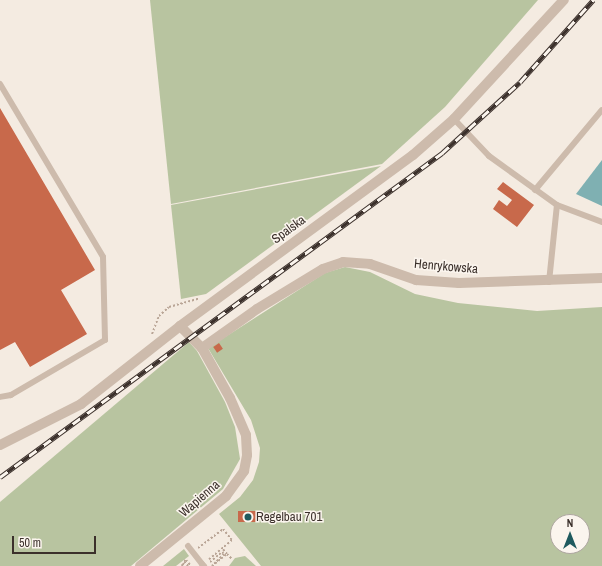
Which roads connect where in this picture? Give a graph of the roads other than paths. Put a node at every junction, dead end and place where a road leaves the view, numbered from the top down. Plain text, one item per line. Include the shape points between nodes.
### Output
1 (564, 0) edge
2 (0, 84) edge
3 (602, 110) edge
4 (454, 119) junction
5 (535, 190) junction
6 (557, 205) junction
7 (602, 222) edge
8 (602, 278) edge
9 (549, 282) junction
10 (180, 326) junction
11 (202, 348) junction
12 (0, 397) edge
13 (0, 446) edge
14 (188, 546) dead end
15 (204, 563) edge
16 (140, 566) edge

1 - 4 street, Spalska
2 - 12 lane via 103,257 105,340 10,395
3 - 5 lane
4 - 5 lane via 489,156
4 - 10 street, Spalska via 413,155
5 - 6 lane
6 - 7 lane
6 - 9 lane
8 - 9 street, Henrykowska
9 - 11 street, Henrykowska via 459,283 416,280 370,264 343,262 323,269 257,309
10 - 11 street
10 - 13 street, Spalska via 81,404
11 - 16 street, Wapienna via 230,398 246,435 244,471 226,496
14 - 15 lane

